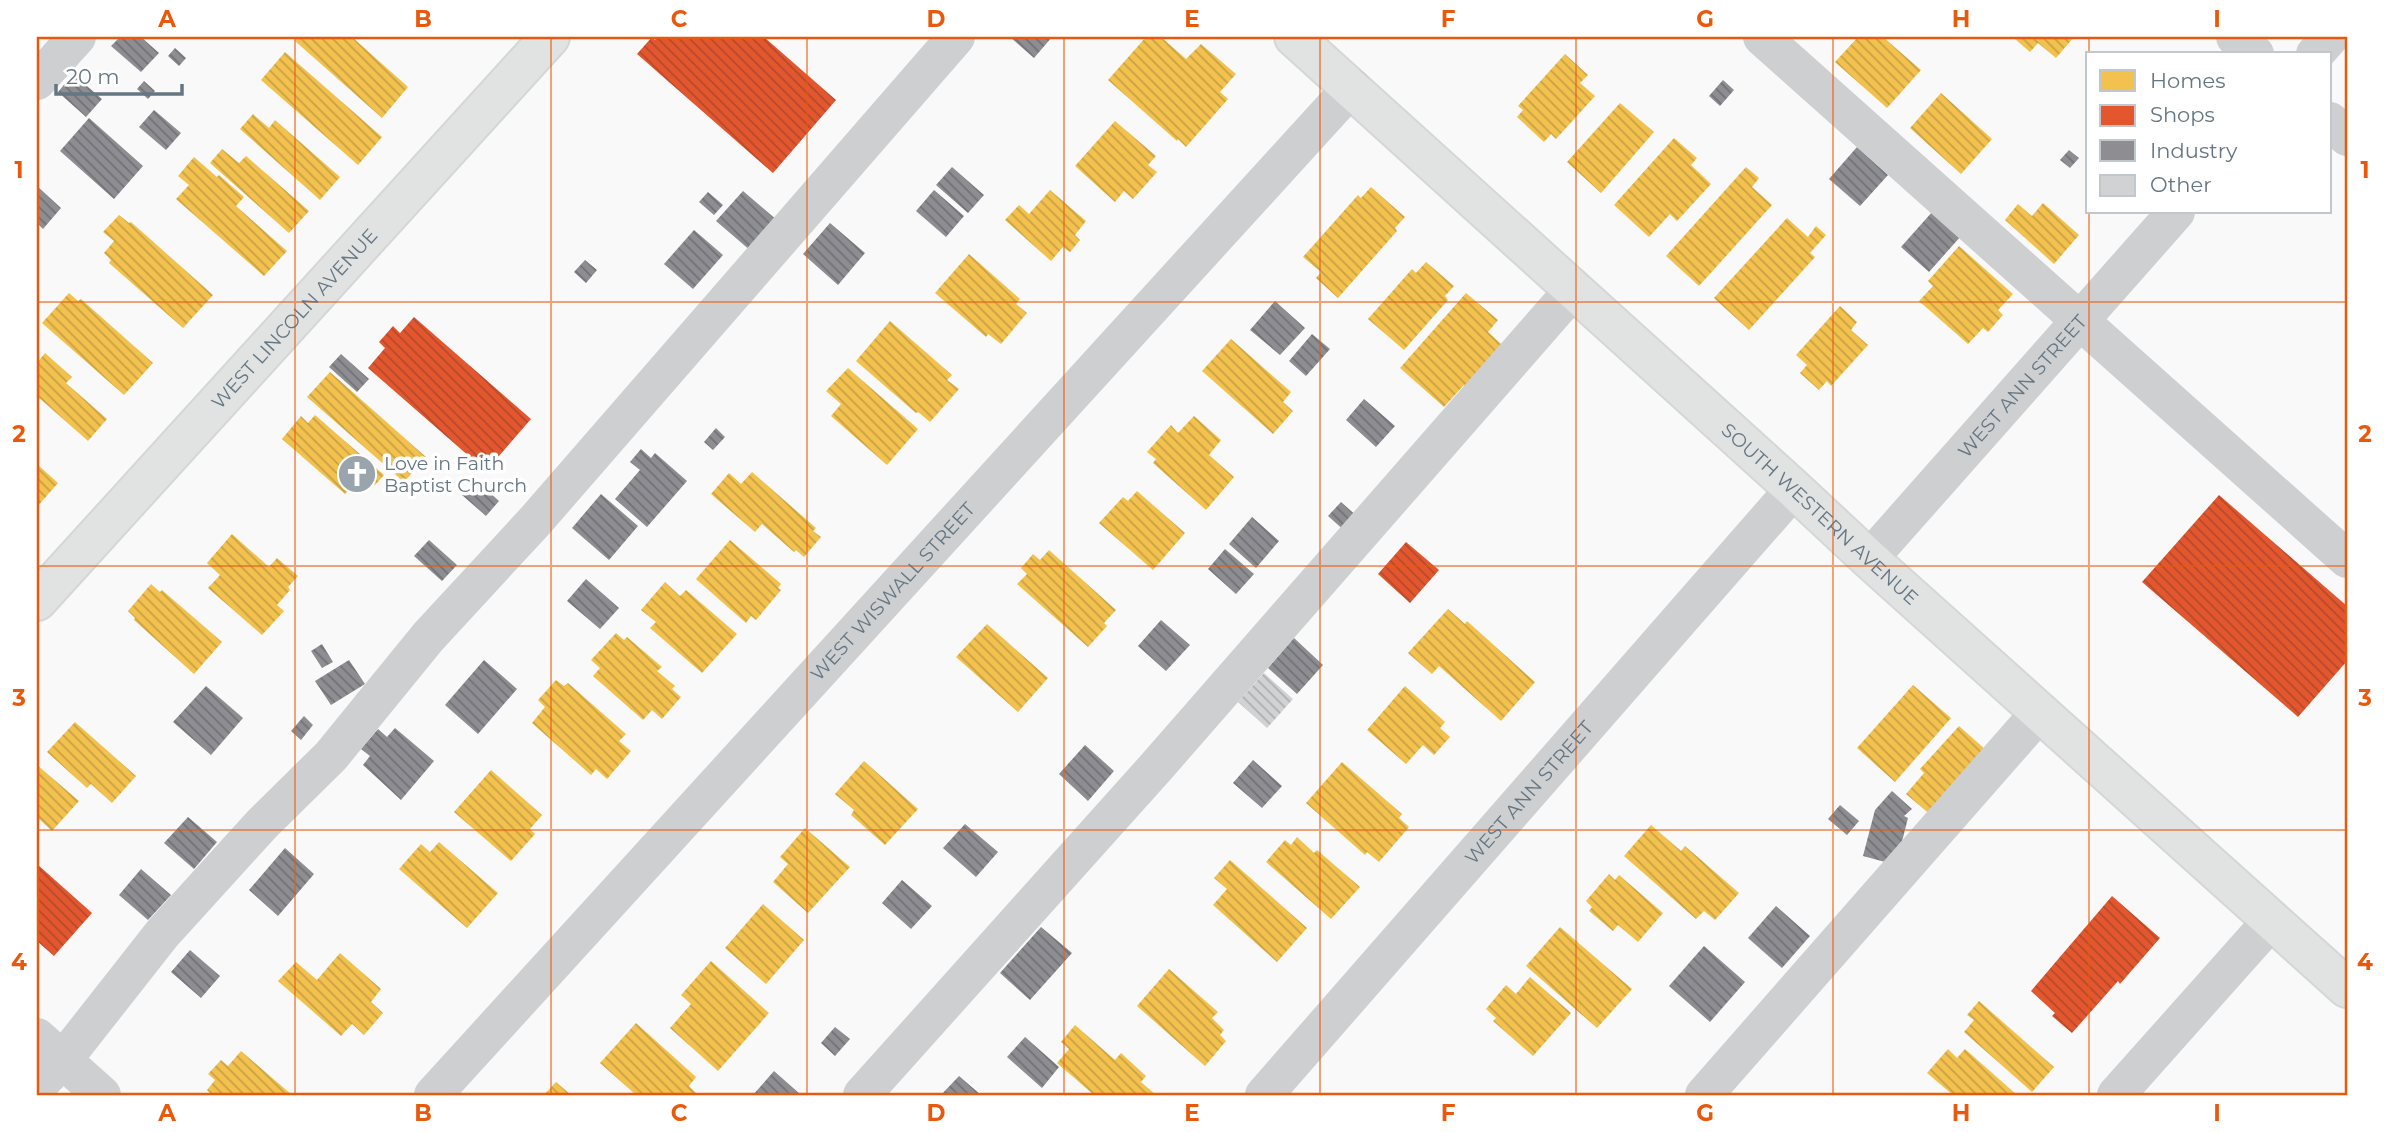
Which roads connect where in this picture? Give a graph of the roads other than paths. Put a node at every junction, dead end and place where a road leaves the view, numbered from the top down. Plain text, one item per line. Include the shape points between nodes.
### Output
1 (77, 37) edge
2 (550, 37) edge
3 (956, 37) edge
4 (1294, 37) edge
5 (1762, 37) edge
6 (2235, 37) edge
7 (2330, 37) edge
8 (2253, 52) edge
9 (2317, 52) edge
10 (37, 81) edge
11 (1352, 87) junction
12 (2332, 123) edge
13 (2347, 137) edge
14 (2174, 214) edge
15 (1574, 289) junction
16 (2080, 320) junction
17 (1794, 489) junction
18 (1868, 559) junction
19 (2347, 559) edge
20 (37, 601) edge
21 (2040, 712) junction
22 (2272, 920) junction
23 (2347, 988) edge
24 (45, 1061) edge
25 (102, 1095) edge
26 (433, 1095) edge
27 (862, 1095) edge
28 (1264, 1095) edge
29 (1704, 1095) edge
30 (2116, 1095) edge

1 - 10 street
2 - 20 main road, WEST LINCOLN AVENUE
3 - 24 street via 545,510 428,637 331,756 262,824
4 - 11 main road, SOUTH WESTERN AVENUE
5 - 16 street
6 - 8 street
7 - 9 street
11 - 15 main road, SOUTH WESTERN AVENUE
11 - 26 street, WEST WISWALL STREET
12 - 13 street
14 - 16 street, WEST ANN STREET
15 - 17 main road, SOUTH WESTERN AVENUE
15 - 27 street
16 - 18 street, WEST ANN STREET
16 - 19 street
17 - 18 main road, SOUTH WESTERN AVENUE
17 - 28 street, WEST ANN STREET
18 - 21 main road, SOUTH WESTERN AVENUE
21 - 22 main road, SOUTH WESTERN AVENUE
21 - 29 street
22 - 23 main road, SOUTH WESTERN AVENUE
22 - 30 street
24 - 25 street

